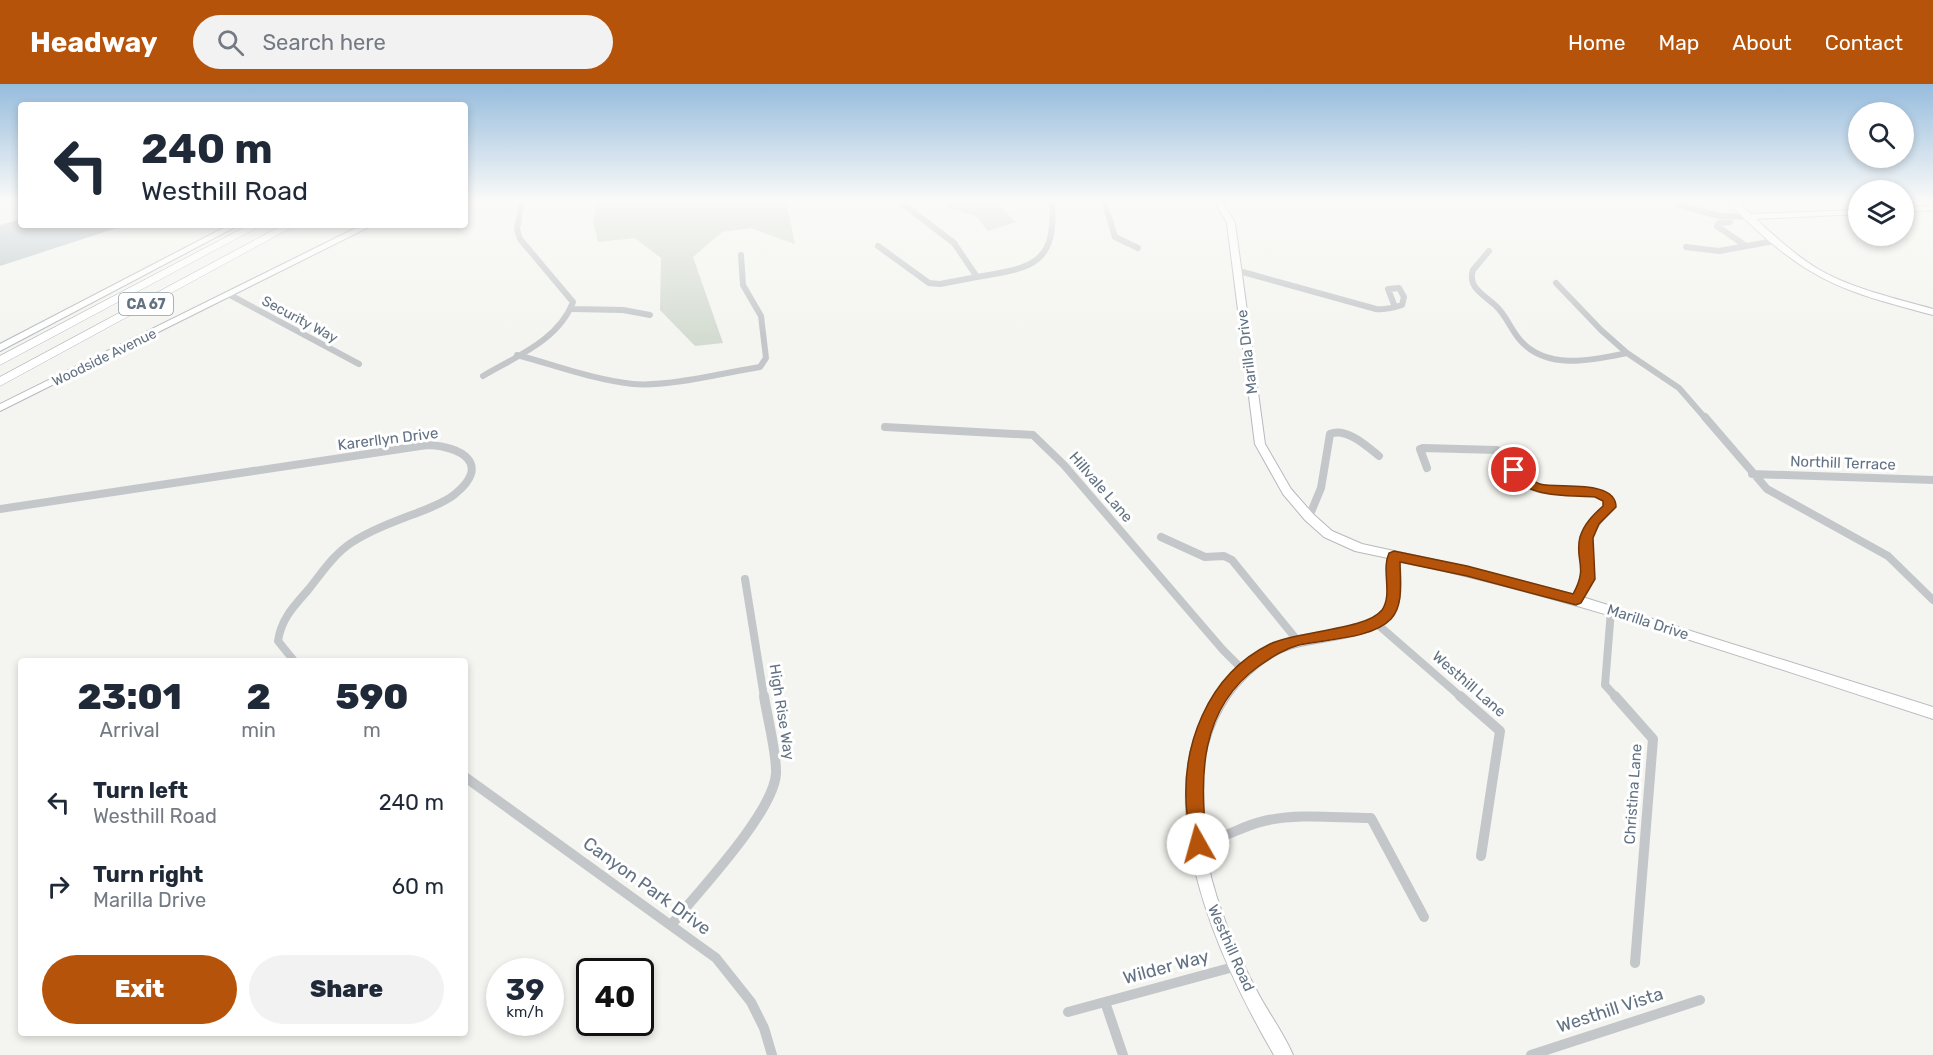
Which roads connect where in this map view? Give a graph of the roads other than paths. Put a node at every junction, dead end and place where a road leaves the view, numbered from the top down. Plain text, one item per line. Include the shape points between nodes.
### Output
1 (194, 246) edge
2 (217, 246) edge
3 (251, 246) edge
4 (327, 246) edge
5 (526, 246) edge
6 (878, 246) dead end
7 (956, 246) edge
8 (1044, 246) edge
9 (1134, 246) edge
10 (1235, 246) edge
11 (1744, 246) edge
12 (1782, 246) edge
13 (1686, 247) dead end
14 (1138, 248) dead end
15 (1489, 251) dead end
16 (741, 255) dead end
17 (1239, 271) junction
18 (977, 277) junction
19 (1556, 283) dead end
20 (230, 295) junction
21 (1395, 307) dead end
22 (572, 309) junction
23 (1933, 312) edge
24 (650, 315) dead end
25 (0, 348) edge
26 (1627, 353) junction
27 (517, 355) junction
28 (0, 361) edge
29 (360, 364) dead end
30 (483, 376) dead end
31 (0, 382) edge
32 (0, 408) edge
33 (885, 427) dead end
34 (1379, 456) dead end
35 (1427, 468) dead end
36 (1752, 474) junction
37 (1933, 480) edge
38 (0, 509) edge
39 (1309, 517) junction
40 (1161, 537) dead end
41 (1394, 556) junction
42 (745, 579) dead end
43 (1576, 600) junction
44 (1933, 600) edge
45 (1611, 610) junction
46 (1376, 623) junction
47 (1297, 640) junction
48 (292, 658) edge
49 (1243, 670) junction
50 (1933, 712) edge
51 (468, 779) edge
52 (1198, 844) junction
53 (1480, 856) dead end
54 (1424, 917) dead end
55 (672, 924) junction
56 (1635, 963) dead end
57 (1237, 966) junction
58 (1700, 1000) dead end
59 (1105, 1002) junction
60 (1068, 1012) dead end
61 (772, 1055) edge
62 (1123, 1055) edge
63 (1284, 1055) edge
64 (1531, 1055) edge

1 - 25 street
2 - 28 highway, CA 67
3 - 31 highway, CA 67
4 - 20 street, Woodside Avenue
5 - 22 street via 573,302
6 - 18 street via 929,283
7 - 18 street
8 - 18 street via 1036,262 1021,270
9 - 14 street
10 - 17 street, Marilla Drive
11 - 13 street via 1701,252
12 - 23 street via 1826,275
15 - 26 street via 1472,269 1471,280 1501,310 1512,331 1529,348 1564,361
16 - 27 street via 742,285 761,316 766,358 760,367 635,384
17 - 21 street via 1376,309
17 - 39 street, Marilla Drive via 1260,444 1276,476
19 - 26 street
20 - 29 street, Security Way
20 - 32 street, Woodside Avenue
22 - 24 street
22 - 27 street via 549,335
26 - 36 street via 1679,388
27 - 30 street
33 - 49 street, Hillvale Lane via 1033,435 1064,465
34 - 39 street via 1342,434 1330,434 1323,477
35 - 43 street via 1420,449 1423,448 1497,450 1520,478 1537,489 1607,496 1610,507 1594,522 1586,538 1588,579
36 - 37 street, Northill Terrace
36 - 44 street via 1779,498 1887,556
38 - 48 street, Karerllyn Drive via 427,445 450,446 467,454 472,470 456,494 342,550 287,614 279,626 278,641
39 - 41 street, Marilla Drive via 1335,539
40 - 47 street via 1205,557 1224,556 1232,560
41 - 43 street, Marilla Drive
41 - 46 street via 1393,601 1388,613
42 - 55 street, High Rise Way via 776,772 772,794 756,820
43 - 45 street, Marilla Drive
45 - 50 street, Marilla Drive
45 - 56 street, Christina Lane via 1605,685 1653,739
46 - 47 street, Westhill Road
46 - 53 street, Westhill Lane via 1500,731
47 - 49 street, Westhill Road via 1266,652
49 - 52 street, Westhill Road via 1214,708 1199,741 1193,798
51 - 55 street, Canyon Park Drive
52 - 54 street via 1271,820 1371,818
52 - 57 street, Westhill Road via 1210,901
55 - 61 street, Canyon Park Drive via 716,958 738,983 757,1014
57 - 59 street, Wilder Way
57 - 63 street, Westhill Road
58 - 64 street, Westhill Vista
59 - 60 street, Wilder Way
59 - 62 street

